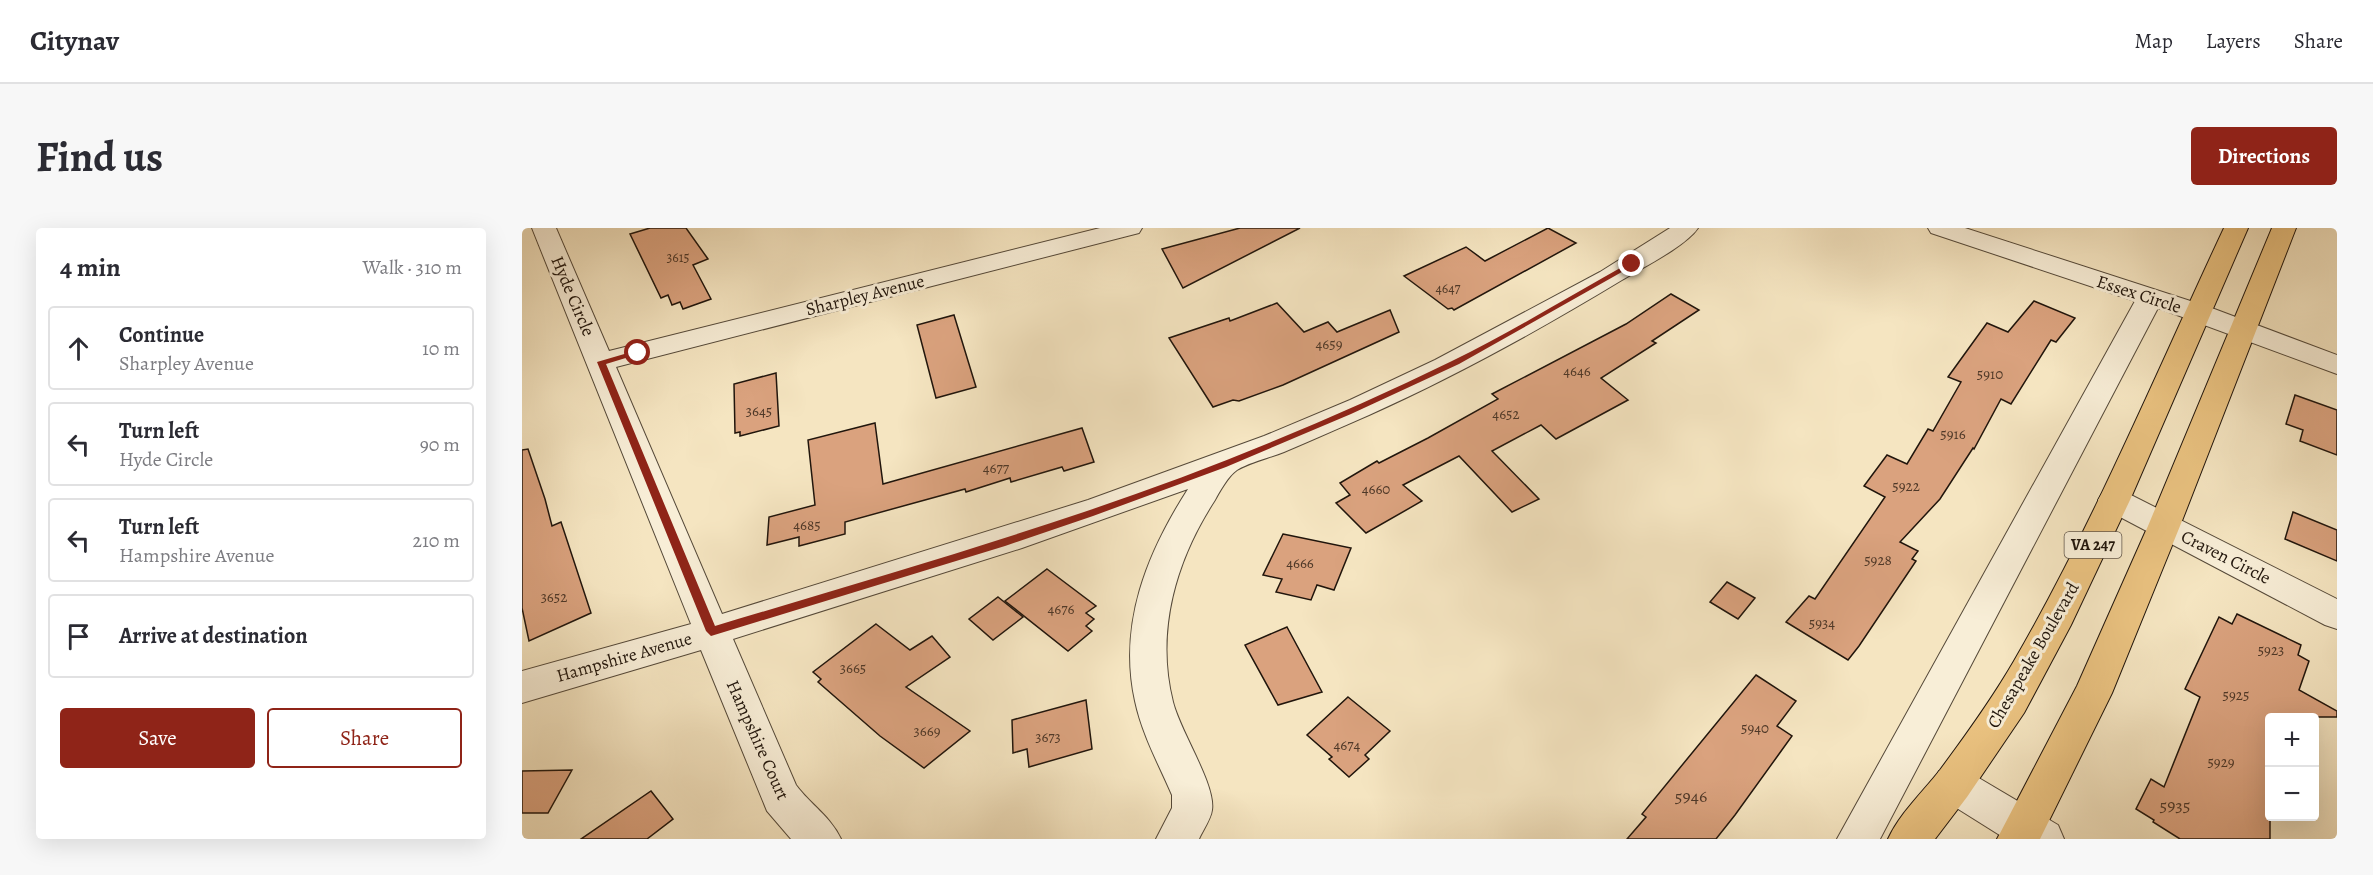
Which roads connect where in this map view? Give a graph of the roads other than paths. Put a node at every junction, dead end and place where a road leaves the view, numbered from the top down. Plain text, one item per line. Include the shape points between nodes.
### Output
1 (544, 228) edge
2 (1130, 228) edge
3 (1686, 228) edge
4 (1940, 228) edge
5 (2236, 228) edge
6 (2284, 228) edge
7 (2151, 297) junction
8 (2199, 313) junction
9 (2244, 329) junction
10 (601, 362) junction
11 (2337, 365) edge
12 (1223, 465) junction
13 (2114, 500) junction
14 (2164, 526) junction
15 (2337, 615) edge
16 (711, 631) junction
17 (522, 687) edge
18 (1953, 784) junction
19 (2029, 835) edge
20 (820, 839) edge
21 (1177, 839) edge
22 (1858, 839) edge
23 (1909, 839) edge

1 - 10 street, Hyde Circle
2 - 10 street, Sharpley Avenue
3 - 12 street, Hampshire Avenue via 1632,264 1456,363
4 - 7 street, Essex Circle
5 - 8 main road, Chesapeake Boulevard / VA 247
6 - 9 main road, VA 247
7 - 8 street, Essex Circle
7 - 22 street
8 - 9 street, Essex Circle
8 - 13 main road, Chesapeake Boulevard / VA 247
9 - 11 street, Essex Circle
9 - 14 main road, VA 247
10 - 16 street, Hyde Circle
12 - 16 street, Hampshire Avenue via 1002,543
12 - 21 street via 1197,498 1170,550 1150,616 1147,660 1154,701 1192,795 1192,811
13 - 14 street, Craven Circle
13 - 18 main road, Chesapeake Boulevard / VA 247 via 2059,615 2016,692
14 - 15 street, Craven Circle
14 - 19 main road, VA 247
16 - 17 street, Hampshire Avenue
16 - 20 street, Hampshire Court via 781,798
18 - 19 street
18 - 23 main road, Chesapeake Boulevard / VA 247

